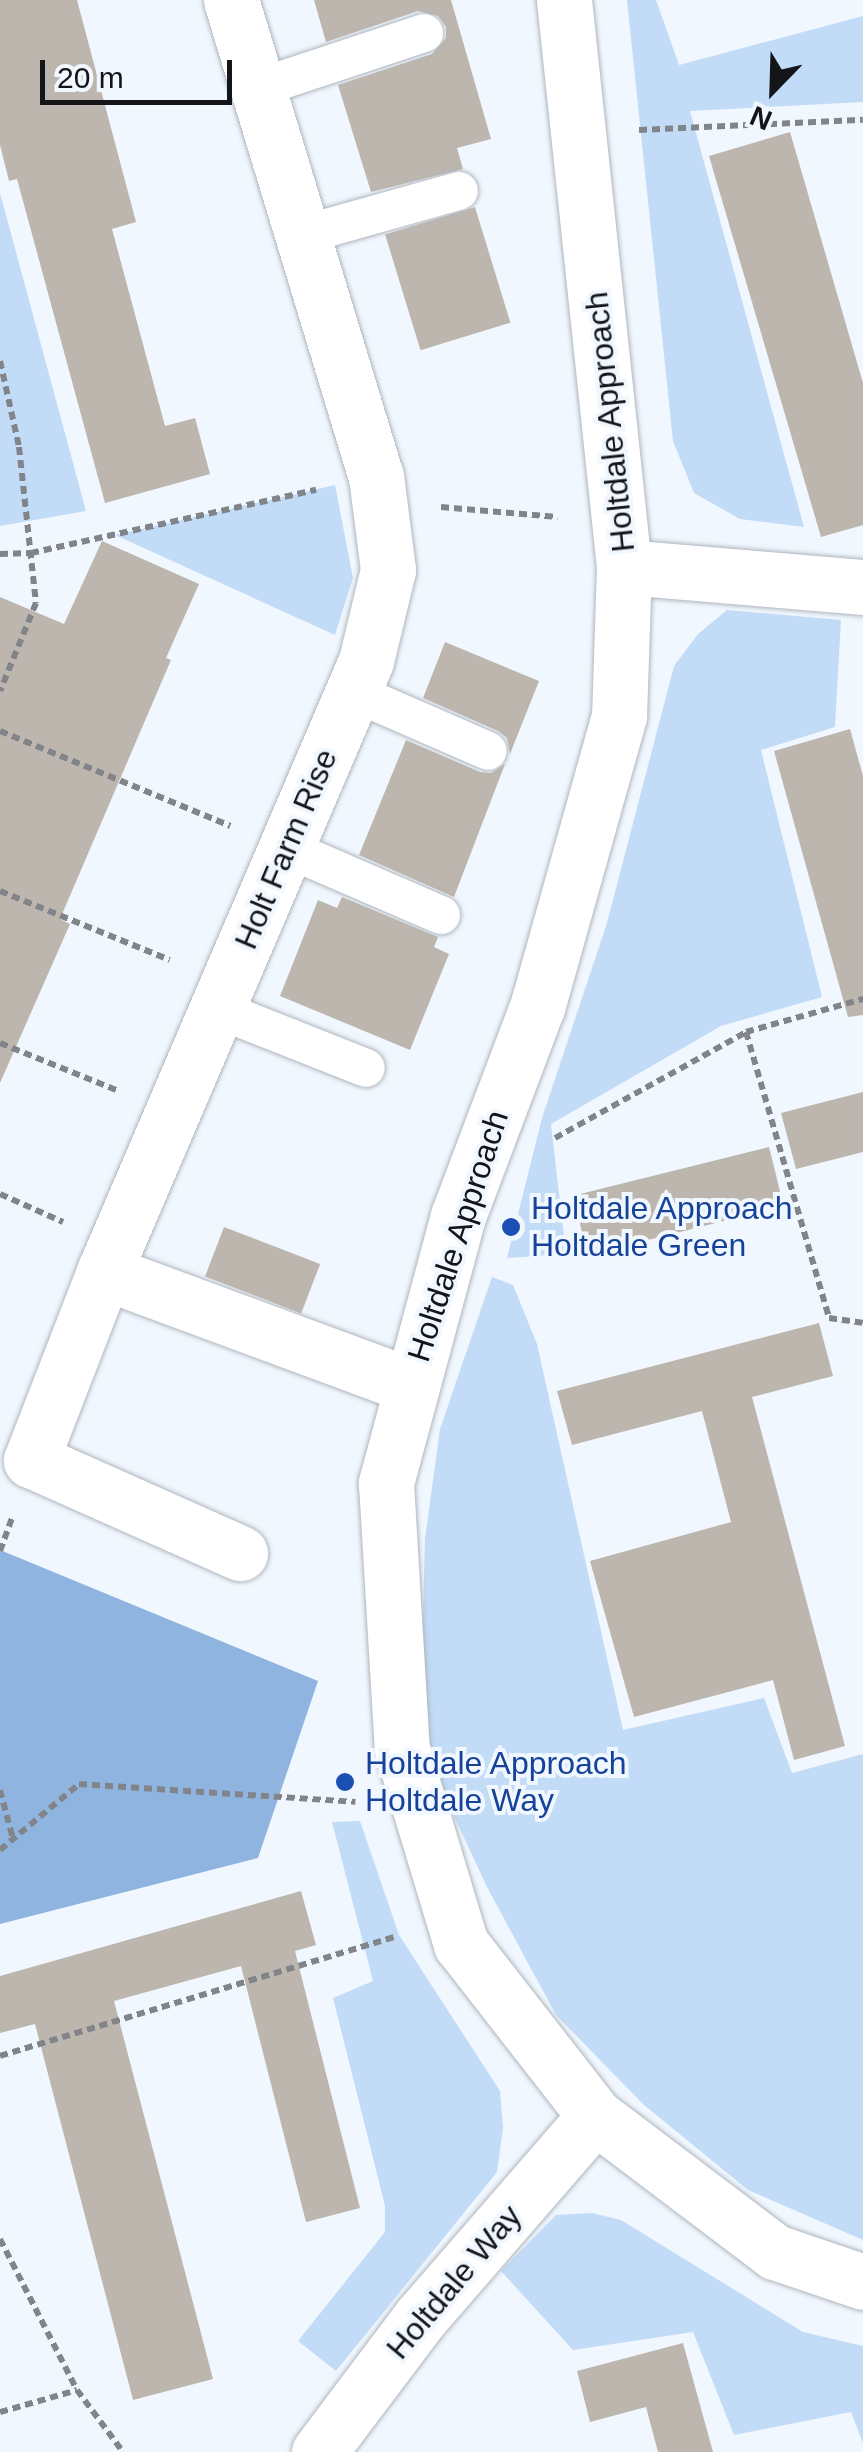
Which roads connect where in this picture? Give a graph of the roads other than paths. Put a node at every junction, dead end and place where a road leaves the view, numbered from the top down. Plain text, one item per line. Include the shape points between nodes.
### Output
1 (231, 0) edge
2 (564, 0) edge
3 (424, 32) dead end
4 (258, 88) junction
5 (459, 191) dead end
6 (302, 235) junction
7 (622, 545) junction
8 (863, 587) edge
9 (353, 692) junction
10 (488, 751) dead end
11 (286, 848) junction
12 (441, 915) dead end
13 (222, 996) junction
14 (366, 1068) dead end
15 (104, 1272) junction
16 (410, 1384) junction
17 (240, 1554) dead end
18 (595, 2116) junction
19 (863, 2282) edge
20 (319, 2452) edge

1 - 4 street, Holt Farm Rise
2 - 7 street, Holtdale Approach
3 - 4 lane
4 - 6 street, Holt Farm Rise
5 - 6 lane
6 - 9 street, Holt Farm Rise via 377,489 388,570
7 - 8 street
7 - 16 street, Holtdale Approach via 619,716 538,1007 466,1187
9 - 10 lane
9 - 11 street, Holt Farm Rise
11 - 12 lane
11 - 13 street, Holt Farm Rise
13 - 14 lane
13 - 15 street, Holt Farm Rise
15 - 16 street
15 - 17 street, Holt Farm Rise via 31,1460
16 - 18 street, Holtdale Approach via 386,1483 402,1748 461,1944
18 - 19 street, Holtdale Approach via 774,2252
18 - 20 street, Holtdale Way via 420,2318

